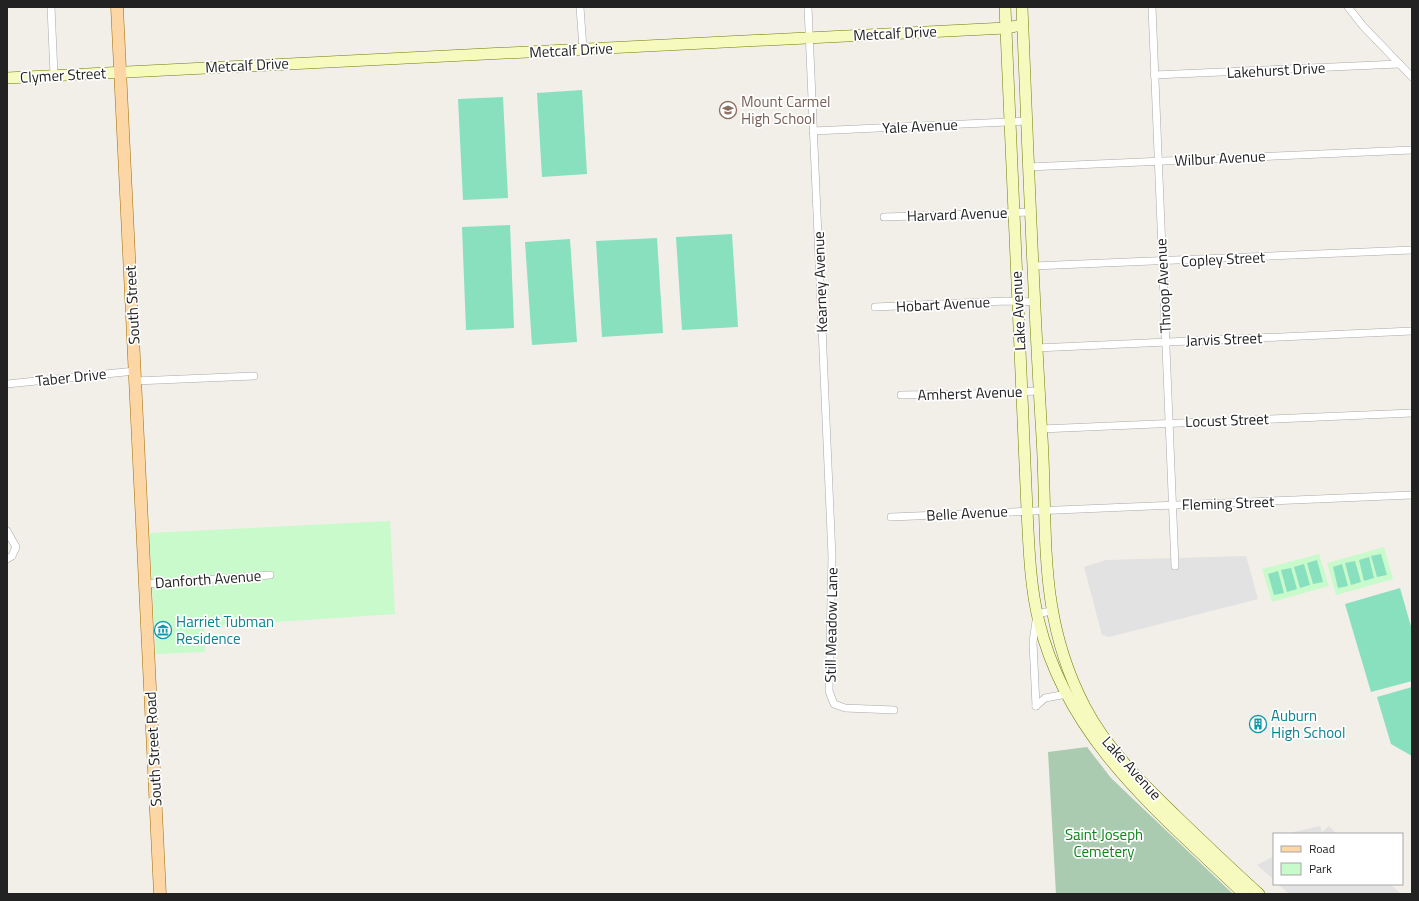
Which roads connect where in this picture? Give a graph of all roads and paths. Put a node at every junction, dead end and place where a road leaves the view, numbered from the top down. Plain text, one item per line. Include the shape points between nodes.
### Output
1 (51, 7) edge
2 (117, 7) edge
3 (580, 7) edge
4 (808, 7) edge
5 (1005, 7) edge
6 (1022, 7) edge
7 (1152, 7) edge
8 (1348, 7) edge
9 (1022, 25) junction
10 (1006, 28) junction
11 (809, 37) junction
12 (583, 49) junction
13 (1399, 64) junction
14 (120, 72) junction
15 (54, 75) junction
16 (1154, 75) junction
17 (1412, 77) edge
18 (7, 78) edge
19 (1026, 121) junction
20 (1010, 122) junction
21 (813, 131) junction
22 (1412, 150) edge
23 (1158, 161) junction
24 (1028, 166) junction
25 (1014, 212) junction
26 (1031, 212) junction
27 (884, 217) dead end
28 (1412, 250) edge
29 (1163, 261) junction
30 (1033, 266) junction
31 (1018, 301) junction
32 (1035, 302) junction
33 (875, 307) dead end
34 (1412, 331) edge
35 (1166, 342) junction
36 (1036, 348) junction
37 (135, 376) junction
38 (254, 376) dead end
39 (7, 384) edge
40 (1038, 390) junction
41 (1022, 391) junction
42 (901, 395) dead end
43 (1412, 413) edge
44 (1170, 423) junction
45 (1041, 429) junction
46 (1412, 495) edge
47 (1172, 505) junction
48 (1027, 510) junction
49 (1044, 510) junction
50 (891, 516) dead end
51 (7, 531) edge
52 (832, 557) joint
53 (7, 559) edge
54 (1175, 566) dead end
55 (270, 575) dead end
56 (146, 584) junction
57 (146, 604) joint
58 (1051, 611) junction
59 (1037, 614) junction
60 (1067, 694) junction
61 (894, 710) dead end
62 (160, 894) edge
63 (1244, 894) edge
64 (1259, 894) edge

1 - 15 street
2 - 14 main road, South Street
3 - 12 street
4 - 11 street, Kearney Avenue
5 - 10 main road, Lake Avenue
6 - 9 main road, Lake Avenue
7 - 16 street, Throop Avenue
8 - 13 street
9 - 10 main road, Metcalf Drive
9 - 19 main road, Lake Avenue
10 - 11 main road, Metcalf Drive
10 - 20 main road, Lake Avenue
11 - 12 main road, Metcalf Drive
11 - 21 street, Kearney Avenue
12 - 14 main road, Metcalf Drive
13 - 16 street, Lakehurst Drive
13 - 17 street
14 - 15 main road, Clymer Street
14 - 37 main road, South Street
15 - 18 main road, Clymer Street
16 - 23 street, Throop Avenue
19 - 20 street, Yale Avenue
19 - 24 main road, Lake Avenue
20 - 21 street, Yale Avenue
20 - 25 main road, Lake Avenue
21 - 52 street, Kearney Avenue
22 - 23 street, Wilbur Avenue
23 - 24 street, Wilbur Avenue
23 - 29 street, Throop Avenue
24 - 26 main road, Lake Avenue
25 - 26 street, Harvard Avenue
25 - 27 street, Harvard Avenue
25 - 31 main road, Lake Avenue
26 - 30 main road, Lake Avenue
28 - 29 street, Copley Street
29 - 30 street, Copley Street
29 - 35 street, Throop Avenue
30 - 32 main road, Lake Avenue
31 - 32 street, Hobart Avenue
31 - 33 street, Hobart Avenue
31 - 41 main road, Lake Avenue
32 - 36 main road, Lake Avenue
34 - 35 street, Jarvis Street
35 - 36 street, Jarvis Street
35 - 44 street, Throop Avenue
36 - 40 main road, Lake Avenue
37 - 38 street
37 - 39 street, Taber Drive
37 - 56 main road, South Street
40 - 41 street, Amherst Avenue
40 - 45 main road, Lake Avenue
41 - 42 street, Amherst Avenue via 963,395
41 - 48 main road, Lake Avenue
43 - 44 street, Locust Street
44 - 45 street, Locust Street
44 - 47 street, Throop Avenue
45 - 49 main road, Lake Avenue
46 - 47 street, Fleming Street
47 - 49 street, Fleming Street
47 - 54 street, Throop Avenue
48 - 49 street, Belle Avenue
48 - 50 street, Belle Avenue
48 - 59 main road, Lake Avenue via 1032,583
49 - 58 main road, Lake Avenue
51 - 53 street via 16,549
52 - 61 street, Still Meadow Lane via 829,691 834,704 845,708
55 - 56 street, Danforth Avenue
56 - 57 main road, South Street
57 - 62 main road, South Street Road
58 - 59 street
58 - 64 main road, Lake Avenue via 1059,645 1077,690 1111,748 1144,785
59 - 60 main road, Lake Avenue via 1048,650
59 - 60 street, Lake Avenue via 1033,642 1036,706 1045,698
60 - 63 main road, Lake Avenue via 1087,731 1116,769

